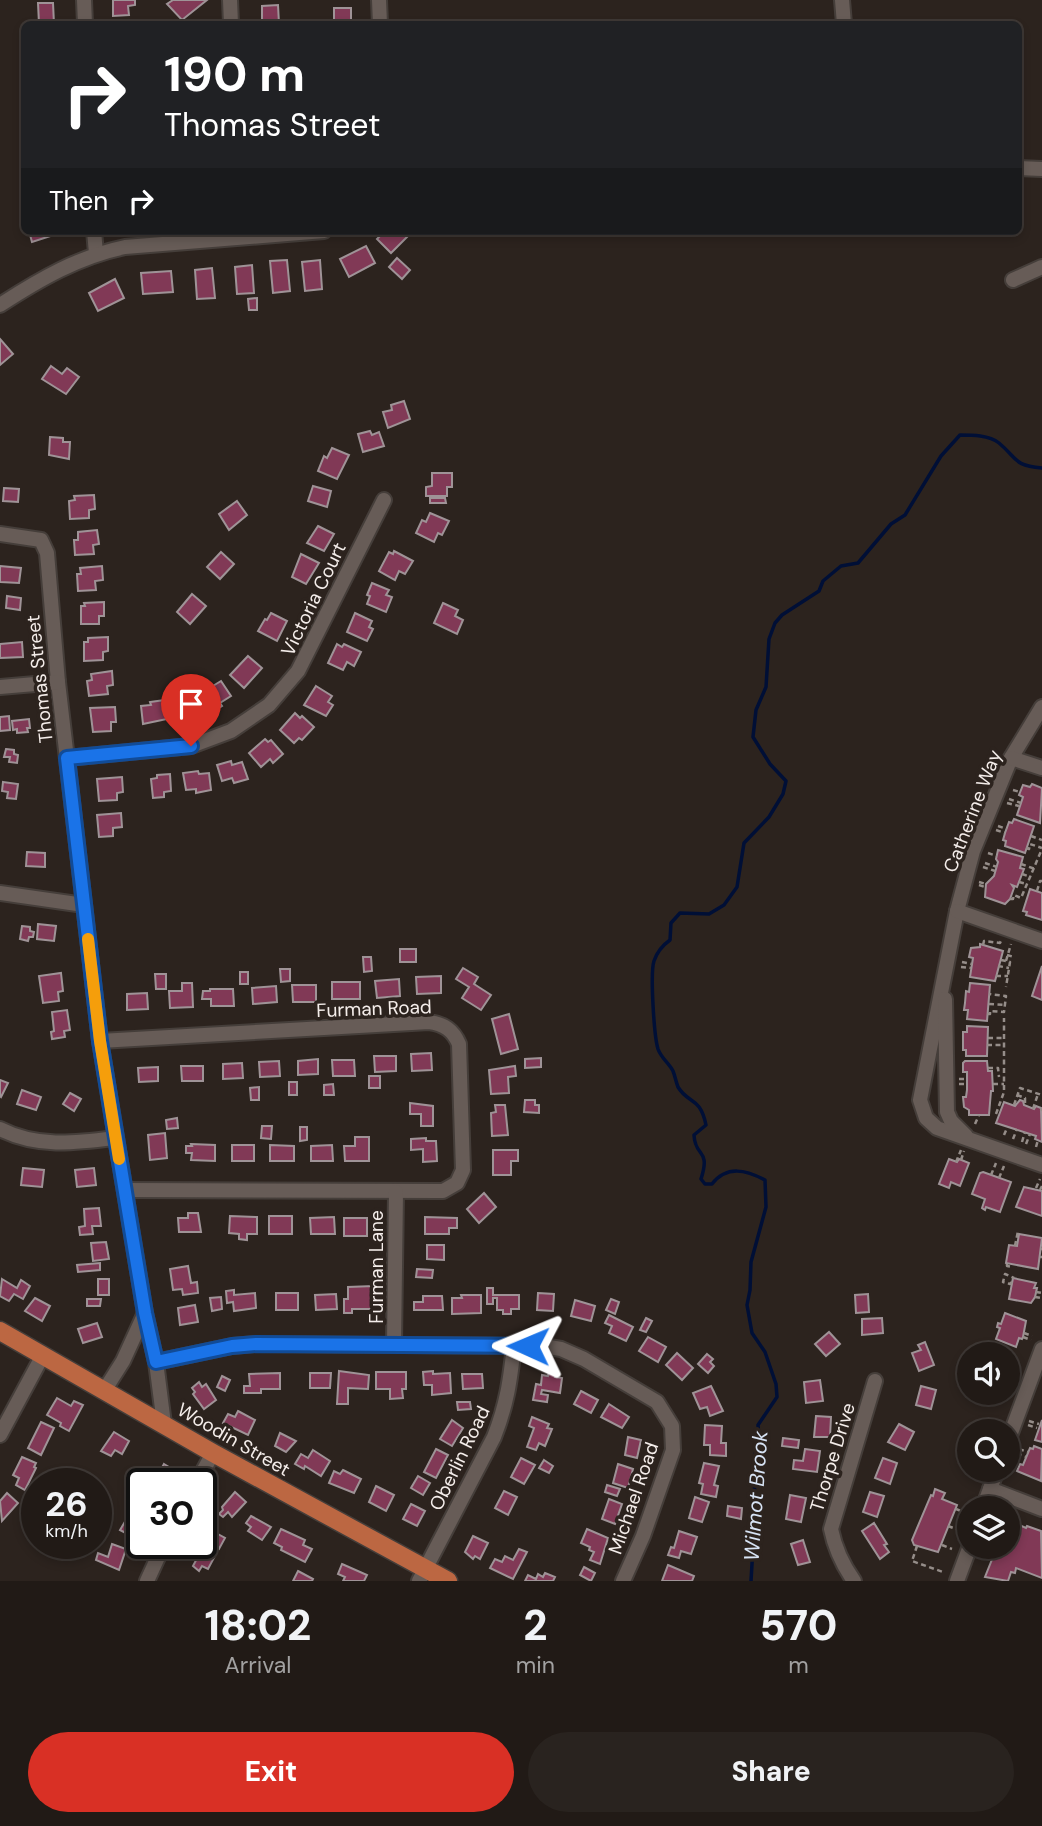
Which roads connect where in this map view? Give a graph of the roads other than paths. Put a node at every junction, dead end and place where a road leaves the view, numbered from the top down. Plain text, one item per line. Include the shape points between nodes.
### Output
1 (84, 0) edge
2 (230, 0) edge
3 (379, 0) edge
4 (842, 0) edge
5 (85, 21) edge
6 (231, 21) edge
7 (380, 21) edge
8 (844, 21) edge
9 (1022, 168) edge
10 (1042, 169) edge
11 (94, 235) edge
12 (230, 235) edge
13 (96, 253) junction
14 (1042, 267) edge
15 (1013, 280) dead end
16 (0, 305) edge
17 (384, 500) dead end
18 (0, 534) edge
19 (58, 682) junction
20 (0, 687) edge
21 (1042, 707) edge
22 (67, 758) junction
23 (1011, 758) junction
24 (1042, 768) edge
25 (0, 893) edge
26 (84, 905) junction
27 (957, 911) junction
28 (1042, 941) edge
29 (945, 976) junction
30 (100, 1041) junction
31 (0, 1129) edge
32 (115, 1138) junction
33 (964, 1146) junction
34 (1041, 1172) edge
35 (125, 1190) junction
36 (396, 1192) junction
37 (145, 1313) junction
38 (0, 1331) edge
39 (1035, 1342) edge
40 (394, 1343) junction
41 (513, 1346) junction
42 (43, 1355) junction
43 (156, 1362) junction
44 (874, 1381) dead end
45 (104, 1391) junction
46 (1020, 1419) edge
47 (164, 1424) junction
48 (0, 1434) edge
49 (213, 1453) junction
50 (205, 1468) edge
51 (993, 1482) edge
52 (990, 1489) junction
53 (987, 1496) edge
54 (1042, 1508) edge
55 (157, 1559) edge
56 (965, 1559) edge
57 (422, 1574) edge
58 (147, 1581) edge
59 (448, 1581) edge
60 (623, 1581) edge
61 (854, 1581) edge
62 (957, 1581) edge

1 - 5 street
2 - 6 street
3 - 7 street
4 - 8 street
9 - 10 street
11 - 13 street
12 - 13 street
13 - 16 street via 50,273
14 - 15 street
17 - 22 street, Victoria Court via 298,671 270,705 231,731 191,746
18 - 19 street, Thomas Street via 41,540 47,553
19 - 20 street
19 - 22 street, Thomas Street
21 - 23 street, Catherine Way
22 - 26 street, Thomas Street
23 - 24 street
23 - 27 street, Catherine Way via 973,851
25 - 26 street
26 - 30 street, Thomas Street
27 - 28 street
27 - 29 street, Catherine Way
29 - 33 street, Catherine Way via 947,1112
29 - 33 street, Catherine Way via 920,1100 926,1118
30 - 32 street, Thomas Street
30 - 36 street, Furman Road via 440,1024 455,1035 460,1055 463,1170 457,1183 443,1191
31 - 32 street via 17,1138 46,1143
32 - 35 street, Thomas Street
33 - 34 street
35 - 36 street, Furman Road
35 - 37 street, Thomas Street
36 - 40 street, Furman Lane
37 - 43 street, Thomas Street
37 - 45 street
38 - 42 main road, Woodin Street
39 - 46 street
40 - 41 street, Michael Road
40 - 43 street, Michael Road via 256,1344
41 - 57 street, Oberlin Road via 503,1415
41 - 60 street, Michael Road via 561,1349 584,1359 657,1402 672,1426 673,1450
42 - 45 main road, Woodin Street
42 - 48 street
43 - 47 street, Thomas Street
44 - 61 street, Thorpe Drive via 831,1528 843,1566
45 - 47 main road, Woodin Street
47 - 49 main road, Woodin Street
49 - 50 street
49 - 57 main road, Woodin Street
51 - 52 street
52 - 53 street
52 - 54 street
55 - 58 street
56 - 62 street
57 - 59 main road, Woodin Street

